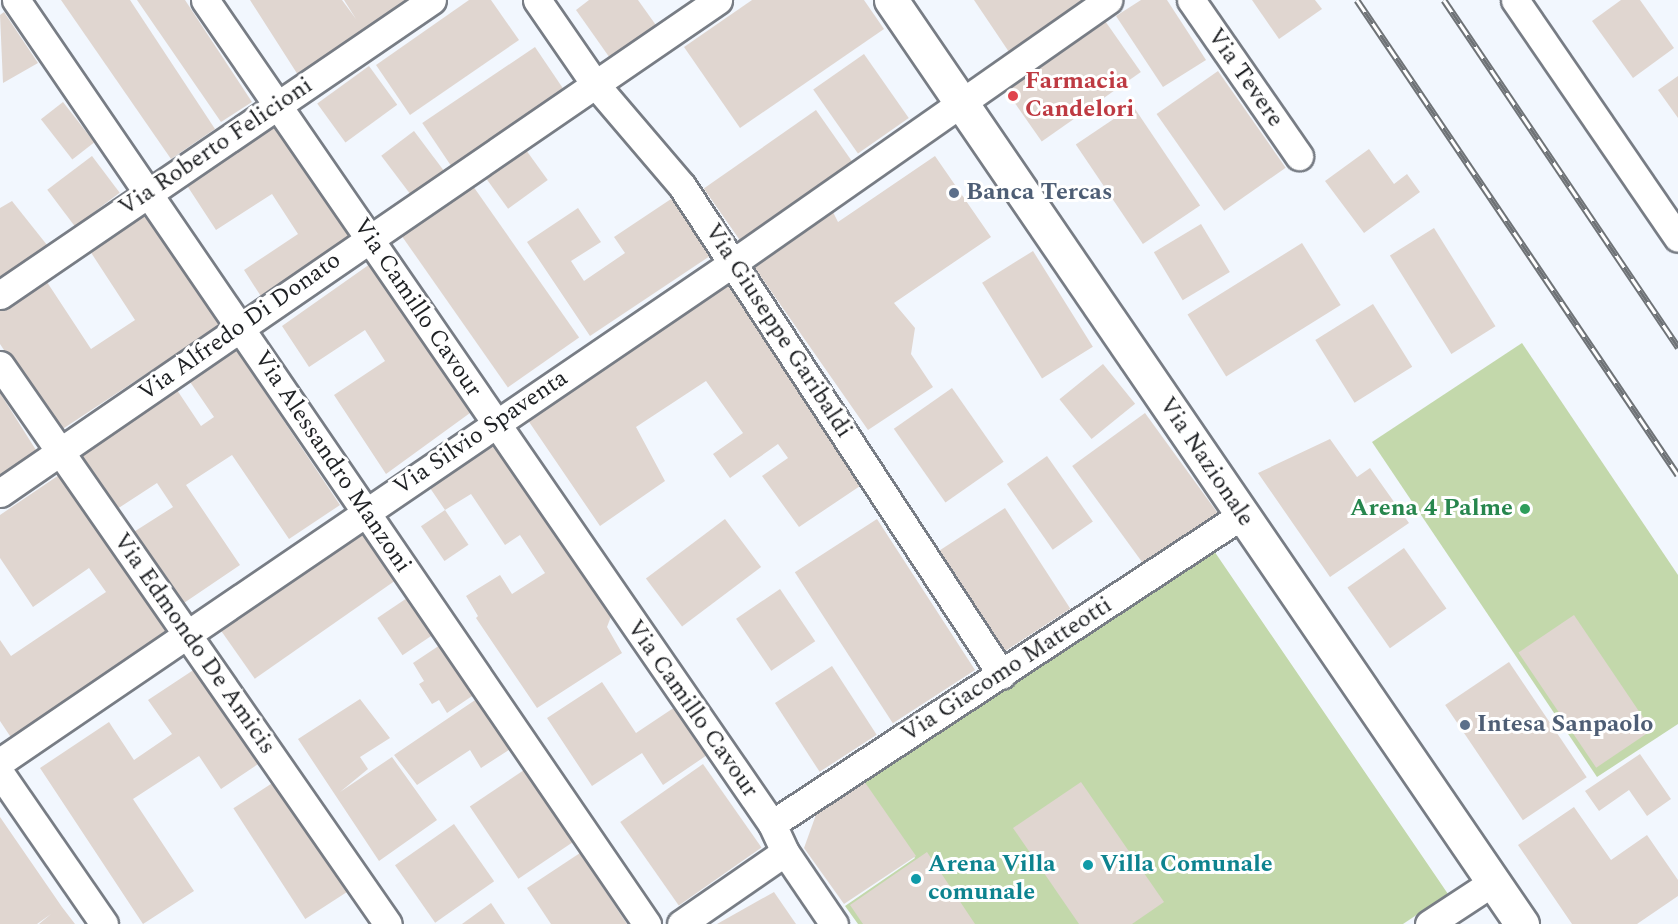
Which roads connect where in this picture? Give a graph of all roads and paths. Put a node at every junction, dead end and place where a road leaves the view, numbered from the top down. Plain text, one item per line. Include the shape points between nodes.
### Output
1 (16, 0) edge
2 (205, 0) edge
3 (432, 0) edge
4 (537, 0) edge
5 (718, 0) edge
6 (891, 0) edge
7 (1108, 0) edge
8 (1191, 0) edge
9 (1515, 0) edge
10 (596, 84) junction
11 (959, 102) junction
12 (278, 105) junction
13 (1299, 156) dead end
14 (149, 193) junction
15 (1677, 234) edge
16 (369, 238) junction
17 (734, 262) junction
18 (0, 295) edge
19 (240, 328) junction
20 (0, 364) edge
21 (495, 422) junction
22 (60, 451) junction
23 (0, 493) edge
24 (366, 511) junction
25 (1242, 515) junction
26 (186, 632) junction
27 (1002, 675) junction
28 (0, 762) edge
29 (0, 772) edge
30 (772, 824) junction
31 (785, 852) junction
32 (1493, 882) junction
33 (104, 924) edge
34 (388, 924) edge
35 (647, 924) edge
36 (681, 924) edge
37 (834, 924) edge
38 (1429, 924) edge
39 (1522, 924) edge

1 - 14 street, Via Alessandro Manzoni
2 - 12 street, Via Camillo Cavour
3 - 12 street, Via Roberto Felicioni
4 - 10 street, Via Giuseppe Garibaldi
5 - 10 street, Via Alfredo Di Donato
6 - 11 main road, Via Nazionale
7 - 11 street
8 - 13 street, Via Tevere
9 - 15 street
10 - 16 street, Via Alfredo Di Donato
10 - 17 street, Via Giuseppe Garibaldi via 682,186
11 - 17 street, Via Silvio Spaventa
11 - 25 main road, Via Nazionale
12 - 14 street, Via Roberto Felicioni
12 - 16 street, Via Camillo Cavour
14 - 18 street, Via Roberto Felicioni
14 - 19 street, Via Alessandro Manzoni
16 - 19 street, Via Alfredo Di Donato
16 - 21 street, Via Camillo Cavour
17 - 21 street, Via Silvio Spaventa
17 - 27 street, Via Giuseppe Garibaldi
19 - 22 street, Via Alfredo Di Donato
19 - 24 street, Via Alessandro Manzoni
20 - 22 street, Via Edmondo De Amicis
21 - 24 street, Via Silvio Spaventa
21 - 30 street, Via Camillo Cavour
22 - 23 street, Via Alfredo Di Donato
22 - 26 street, Via Edmondo De Amicis
24 - 26 street, Via Silvio Spaventa
24 - 35 street, Via Alessandro Manzoni
25 - 27 street, Via Giacomo Matteotti
25 - 32 main road, Via Nazionale
26 - 28 street, Via Silvio Spaventa
26 - 34 street, Via Edmondo De Amicis
27 - 30 street, Via Giacomo Matteotti
29 - 33 street
30 - 31 street, Via Camillo Cavour
31 - 36 street
31 - 37 street, Via Camillo Cavour
32 - 38 street
32 - 39 main road, Via Nazionale

